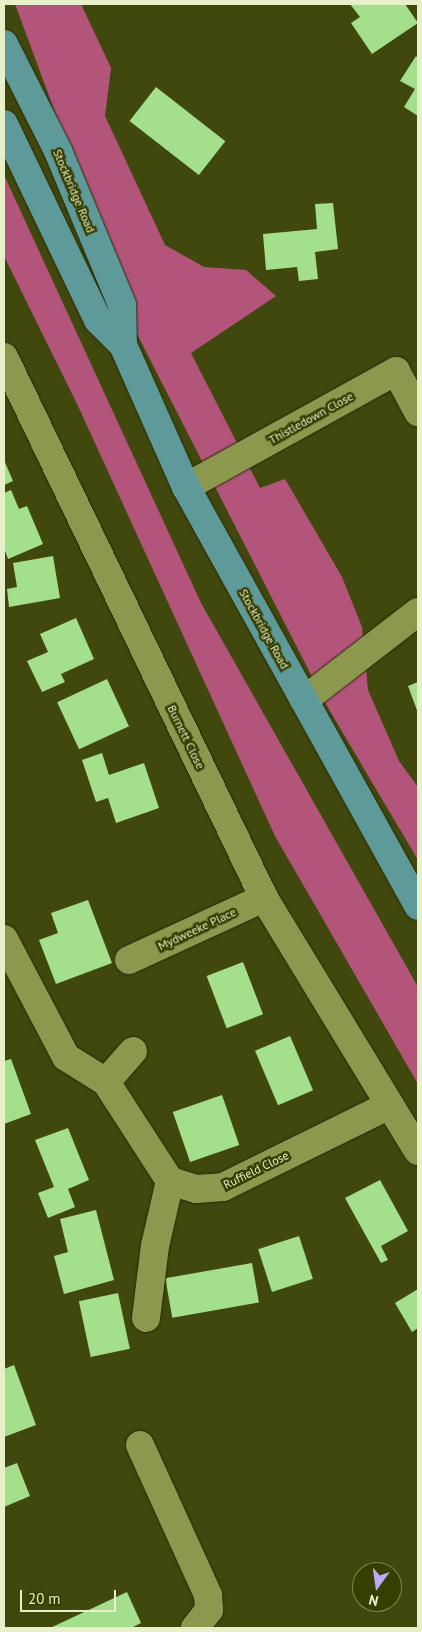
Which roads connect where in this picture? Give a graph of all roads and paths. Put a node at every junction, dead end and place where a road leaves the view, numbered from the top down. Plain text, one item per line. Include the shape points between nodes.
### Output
1 (4, 44) edge
2 (4, 124) edge
3 (123, 345) junction
4 (4, 357) edge
5 (418, 412) edge
6 (186, 487) junction
7 (418, 612) edge
8 (304, 700) junction
9 (264, 898) junction
10 (418, 906) edge
11 (4, 939) edge
12 (129, 960) dead end
13 (133, 1052) dead end
14 (106, 1082) junction
15 (390, 1105) junction
16 (418, 1151) edge
17 (170, 1181) junction
18 (146, 1318) dead end
19 (140, 1445) dead end
20 (195, 1628) edge

1 - 3 main road, Stockbridge Road via 58,151 122,306
2 - 3 main road, Stockbridge Road via 98,320
3 - 6 main road, Stockbridge Road
4 - 9 street, Burnett Close
5 - 6 street, Thistledown Close via 396,371
6 - 8 main road, Stockbridge Road
7 - 8 street
8 - 10 main road, Stockbridge Road
9 - 12 street, Mydweeke Place
9 - 15 street, Burnett Close
11 - 14 street via 66,1057
13 - 14 street
14 - 17 street
15 - 16 street, Burnett Close
15 - 17 street, Ruffield Close via 223,1187 196,1189
17 - 18 street via 155,1246
19 - 20 street via 208,1595 209,1610

